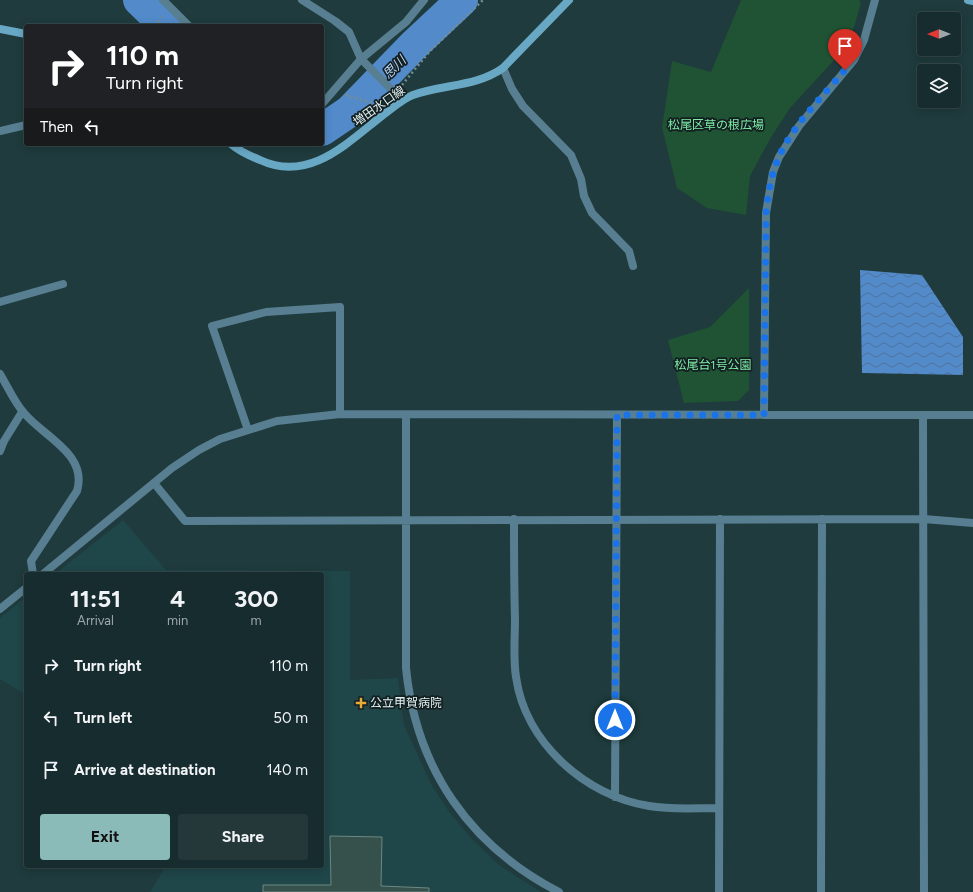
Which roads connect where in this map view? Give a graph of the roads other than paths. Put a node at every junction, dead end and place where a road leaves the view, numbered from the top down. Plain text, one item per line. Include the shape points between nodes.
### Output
1 (163, 0) edge
2 (302, 0) edge
3 (424, 0) edge
4 (569, 0) edge
5 (875, 0) edge
6 (968, 0) edge
7 (973, 1) edge
8 (187, 24) edge
9 (0, 29) edge
10 (24, 34) edge
11 (364, 62) junction
12 (503, 68) junction
13 (324, 102) edge
14 (400, 102) junction
15 (24, 125) edge
16 (0, 131) edge
17 (235, 146) edge
18 (633, 266) dead end
19 (63, 284) dead end
20 (0, 302) edge
21 (0, 374) edge
22 (22, 412) junction
23 (340, 414) junction
24 (406, 415) junction
25 (617, 415) junction
26 (764, 415) junction
27 (923, 415) junction
28 (973, 415) edge
29 (248, 430) junction
30 (0, 451) edge
31 (154, 483) junction
32 (514, 519) junction
33 (720, 519) junction
34 (822, 519) junction
35 (924, 519) junction
36 (407, 520) junction
37 (616, 520) junction
38 (973, 523) edge
39 (33, 572) edge
40 (45, 572) edge
41 (24, 590) edge
42 (0, 609) edge
43 (615, 797) junction
44 (718, 808) junction
45 (559, 892) edge
46 (719, 892) edge
47 (821, 892) edge
48 (924, 892) edge

1 - 8 street
2 - 11 street via 335,20 349,32
3 - 11 street via 406,22
4 - 12 main road, 増田水口線
5 - 26 street via 864,40 854,60 799,126 779,157 773,172 766,213
6 - 7 main road
9 - 10 main road
11 - 13 street
11 - 14 street
12 - 14 main road, 増田水口線 via 481,80 413,95
12 - 18 street via 523,106 571,155 592,213 629,251
14 - 17 main road, 増田水口線 via 350,141 311,165 296,168 280,167
15 - 16 street
19 - 20 street
21 - 22 street
22 - 30 street
22 - 39 street via 76,462 80,472 74,496 31,561
23 - 24 street
23 - 29 street via 277,421
23 - 29 street via 340,307 266,312 212,326
24 - 25 street
24 - 36 street
25 - 26 street
25 - 37 street
26 - 27 street
27 - 28 street
27 - 35 street
29 - 31 street via 220,439 184,458
31 - 36 street via 185,521
31 - 40 street
32 - 36 street
32 - 37 street
32 - 43 street via 515,663 519,690 534,727 554,754 577,776
33 - 34 street
33 - 37 street
33 - 44 street
34 - 35 street
34 - 47 street
35 - 38 street
35 - 48 street
36 - 45 street via 406,668 411,706 422,744 440,782 463,816 502,856 531,877
37 - 43 street
41 - 42 street
43 - 44 street via 663,808
44 - 46 street

